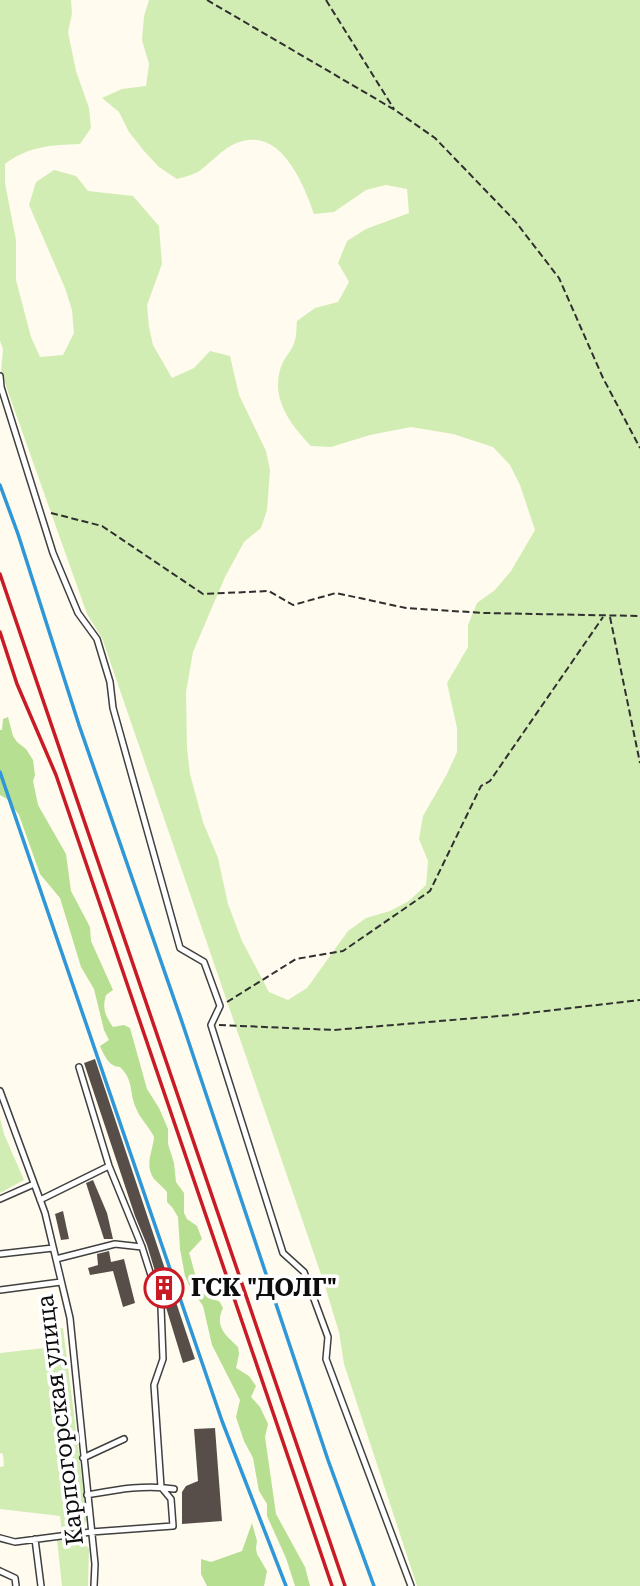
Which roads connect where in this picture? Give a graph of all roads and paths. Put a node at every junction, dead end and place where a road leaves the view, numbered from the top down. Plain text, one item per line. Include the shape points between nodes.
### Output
1 (207, 0) edge
2 (326, 0) edge
3 (395, 110) junction
4 (0, 376) edge
5 (640, 448) edge
6 (40, 510) junction
7 (604, 616) junction
8 (609, 616) junction
9 (640, 616) edge
10 (640, 763) edge
11 (640, 1000) edge
12 (220, 1006) junction
13 (211, 1025) junction
14 (79, 1067) dead end
15 (0, 1091) edge
16 (110, 1166) junction
17 (34, 1184) junction
18 (0, 1199) edge
19 (40, 1200) junction
20 (142, 1247) junction
21 (53, 1248) junction
22 (0, 1254) edge
23 (56, 1259) junction
24 (61, 1282) junction
25 (0, 1290) edge
26 (124, 1439) dead end
27 (83, 1458) junction
28 (161, 1487) junction
29 (174, 1489) dead end
30 (87, 1495) junction
31 (91, 1532) junction
32 (0, 1538) edge
33 (35, 1539) junction
34 (0, 1571) edge
35 (16, 1586) edge
36 (41, 1586) edge
37 (94, 1586) edge
38 (411, 1586) edge

1 - 3 path
2 - 3 path
3 - 5 path via 435,138 515,221 559,278
4 - 6 lane
6 - 7 path via 102,526 203,594 269,591 293,605 336,593 406,608
6 - 12 lane via 78,613 97,639 180,948 204,962
7 - 8 path
7 - 12 path via 490,781 481,786 430,891 343,951 296,959
8 - 9 path
8 - 10 path
11 - 13 path via 334,1030
12 - 13 lane
13 - 38 lane via 283,1253 304,1272 328,1337 326,1359
14 - 16 lane
15 - 17 lane, Карпогорская улица
16 - 19 lane
16 - 20 lane
17 - 18 lane
17 - 19 lane, Карпогорская улица
19 - 21 lane, Карпогорская улица
20 - 23 lane via 115,1244
20 - 28 lane via 161,1307 163,1359 155,1385
21 - 22 lane
21 - 23 lane, Карпогорская улица
23 - 24 lane, Карпогорская улица
24 - 25 lane
24 - 27 lane, Карпогорская улица via 70,1318
26 - 27 lane
27 - 30 lane, Карпогорская улица
28 - 29 lane
28 - 30 lane
28 - 31 lane via 171,1499 173,1526
30 - 31 lane, Карпогорская улица
31 - 33 lane
31 - 37 lane, Карпогорская улица
32 - 33 lane via 15,1542
33 - 36 lane
34 - 35 lane via 15,1578

